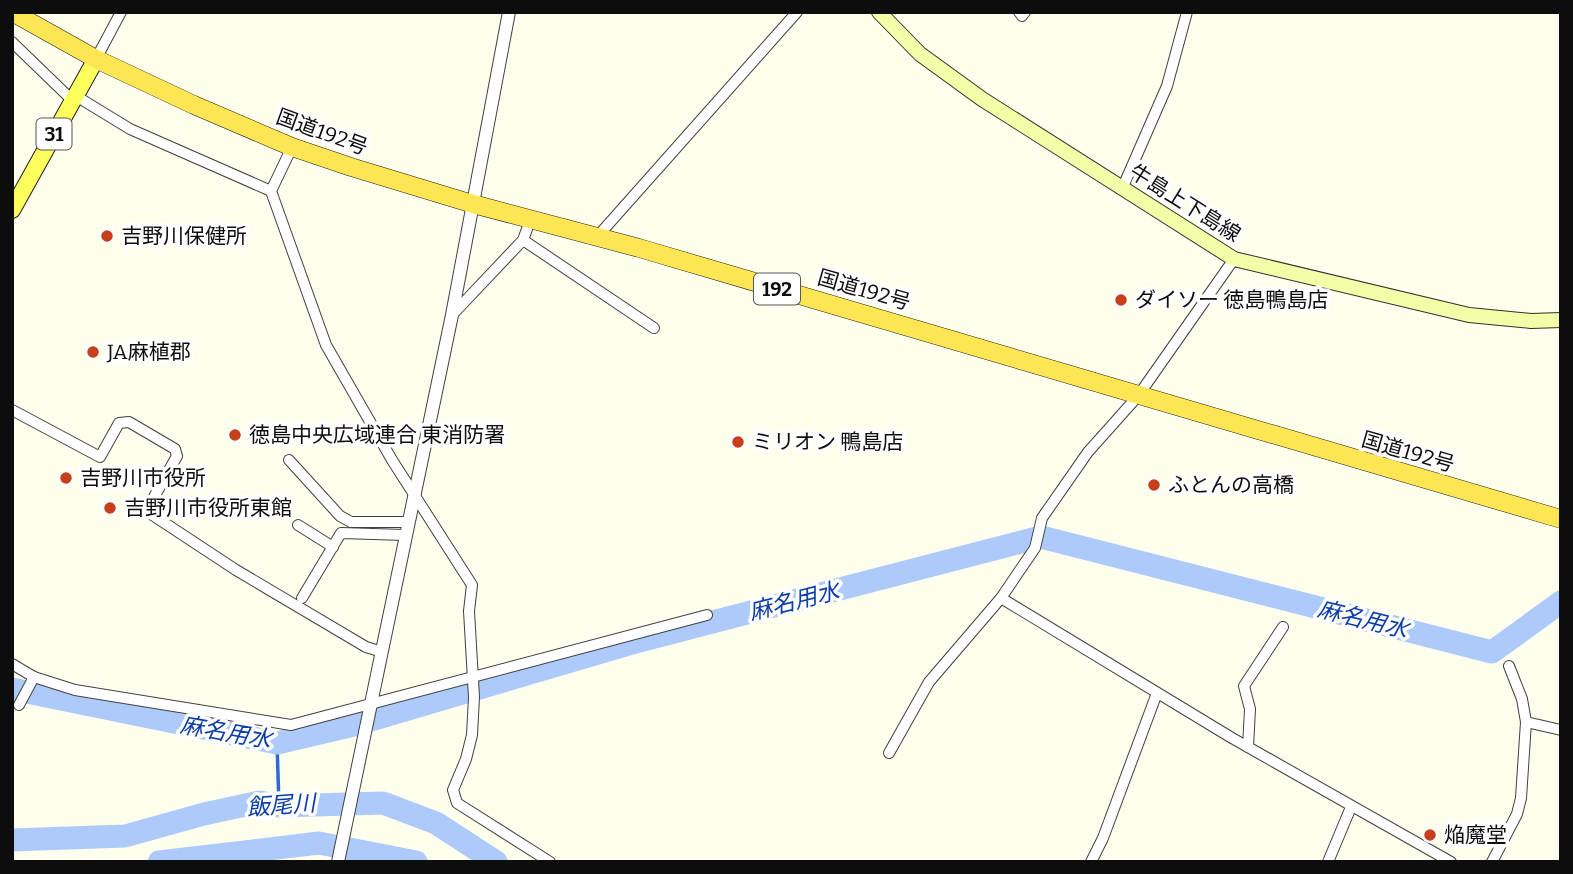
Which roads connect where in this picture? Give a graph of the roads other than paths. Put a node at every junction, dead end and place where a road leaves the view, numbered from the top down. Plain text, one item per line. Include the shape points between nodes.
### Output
1 (121, 12) edge
2 (509, 12) edge
3 (797, 12) edge
4 (880, 12) edge
5 (1019, 12) edge
6 (1025, 12) edge
7 (1187, 12) edge
8 (13, 16) edge
9 (12, 42) edge
10 (96, 59) junction
11 (74, 98) junction
12 (292, 147) junction
13 (1122, 189) junction
14 (271, 191) junction
15 (472, 204) junction
16 (12, 210) edge
17 (531, 218) junction
18 (597, 237) junction
19 (523, 240) junction
20 (1234, 259) junction
21 (452, 315) junction
22 (1561, 320) edge
23 (653, 328) dead end
24 (1138, 396) junction
25 (12, 410) edge
26 (289, 460) dead end
27 (414, 496) junction
28 (1561, 519) edge
29 (298, 525) dead end
30 (406, 529) junction
31 (333, 547) junction
32 (302, 598) dead end
33 (1001, 598) junction
34 (707, 615) dead end
35 (1283, 627) dead end
36 (382, 652) junction
37 (12, 664) edge
38 (1509, 666) dead end
39 (473, 678) junction
40 (32, 681) junction
41 (1157, 693) junction
42 (19, 705) dead end
43 (370, 710) junction
44 (1526, 722) junction
45 (1561, 730) edge
46 (1248, 747) junction
47 (889, 753) dead end
48 (1351, 807) junction
49 (338, 859) edge
50 (1097, 860) edge
51 (550, 862) edge
52 (1328, 862) edge
53 (1451, 862) edge
54 (1492, 862) edge

1 - 10 street
2 - 15 street
3 - 18 street
4 - 13 main road, 牛島上下島線 via 920,54
5 - 6 street via 1022,16
7 - 13 street via 1167,86
8 - 10 highway, 国道192号 / 192
9 - 11 street
10 - 11 main road, 31
10 - 12 highway, 国道192号 / 192
11 - 14 street via 130,129
11 - 16 main road, 31
12 - 14 street
12 - 15 highway, 国道192号 / 192
13 - 20 main road, 牛島上下島線
14 - 27 street via 326,345
15 - 17 highway, 国道192号 / 192
15 - 21 street
17 - 18 highway, 国道192号 / 192
17 - 19 street
18 - 24 highway, 国道192号 / 192
19 - 21 street
19 - 23 street
20 - 22 main road, 牛島上下島線 via 1469,315
20 - 24 street
21 - 27 street
24 - 28 highway, 国道192号 / 192
24 - 33 street via 1088,452 1042,518 1035,548
25 - 36 street via 100,457 119,423 129,422 175,449 177,456 149,506 151,514 236,570
26 - 30 street via 340,516 351,522
27 - 30 street
27 - 39 street via 472,585
29 - 31 street
30 - 31 street via 341,533
30 - 36 street
31 - 32 street
33 - 41 street
33 - 47 street via 929,682
34 - 39 street
35 - 46 street via 1244,686 1250,709
36 - 43 street
37 - 40 street
38 - 44 street
39 - 43 street
39 - 51 street via 469,747 453,790 457,803
40 - 42 street
40 - 43 street via 291,725
41 - 46 street
41 - 50 street
43 - 49 street
44 - 45 street
44 - 54 street via 1517,814
46 - 48 street
48 - 52 street
48 - 53 street

